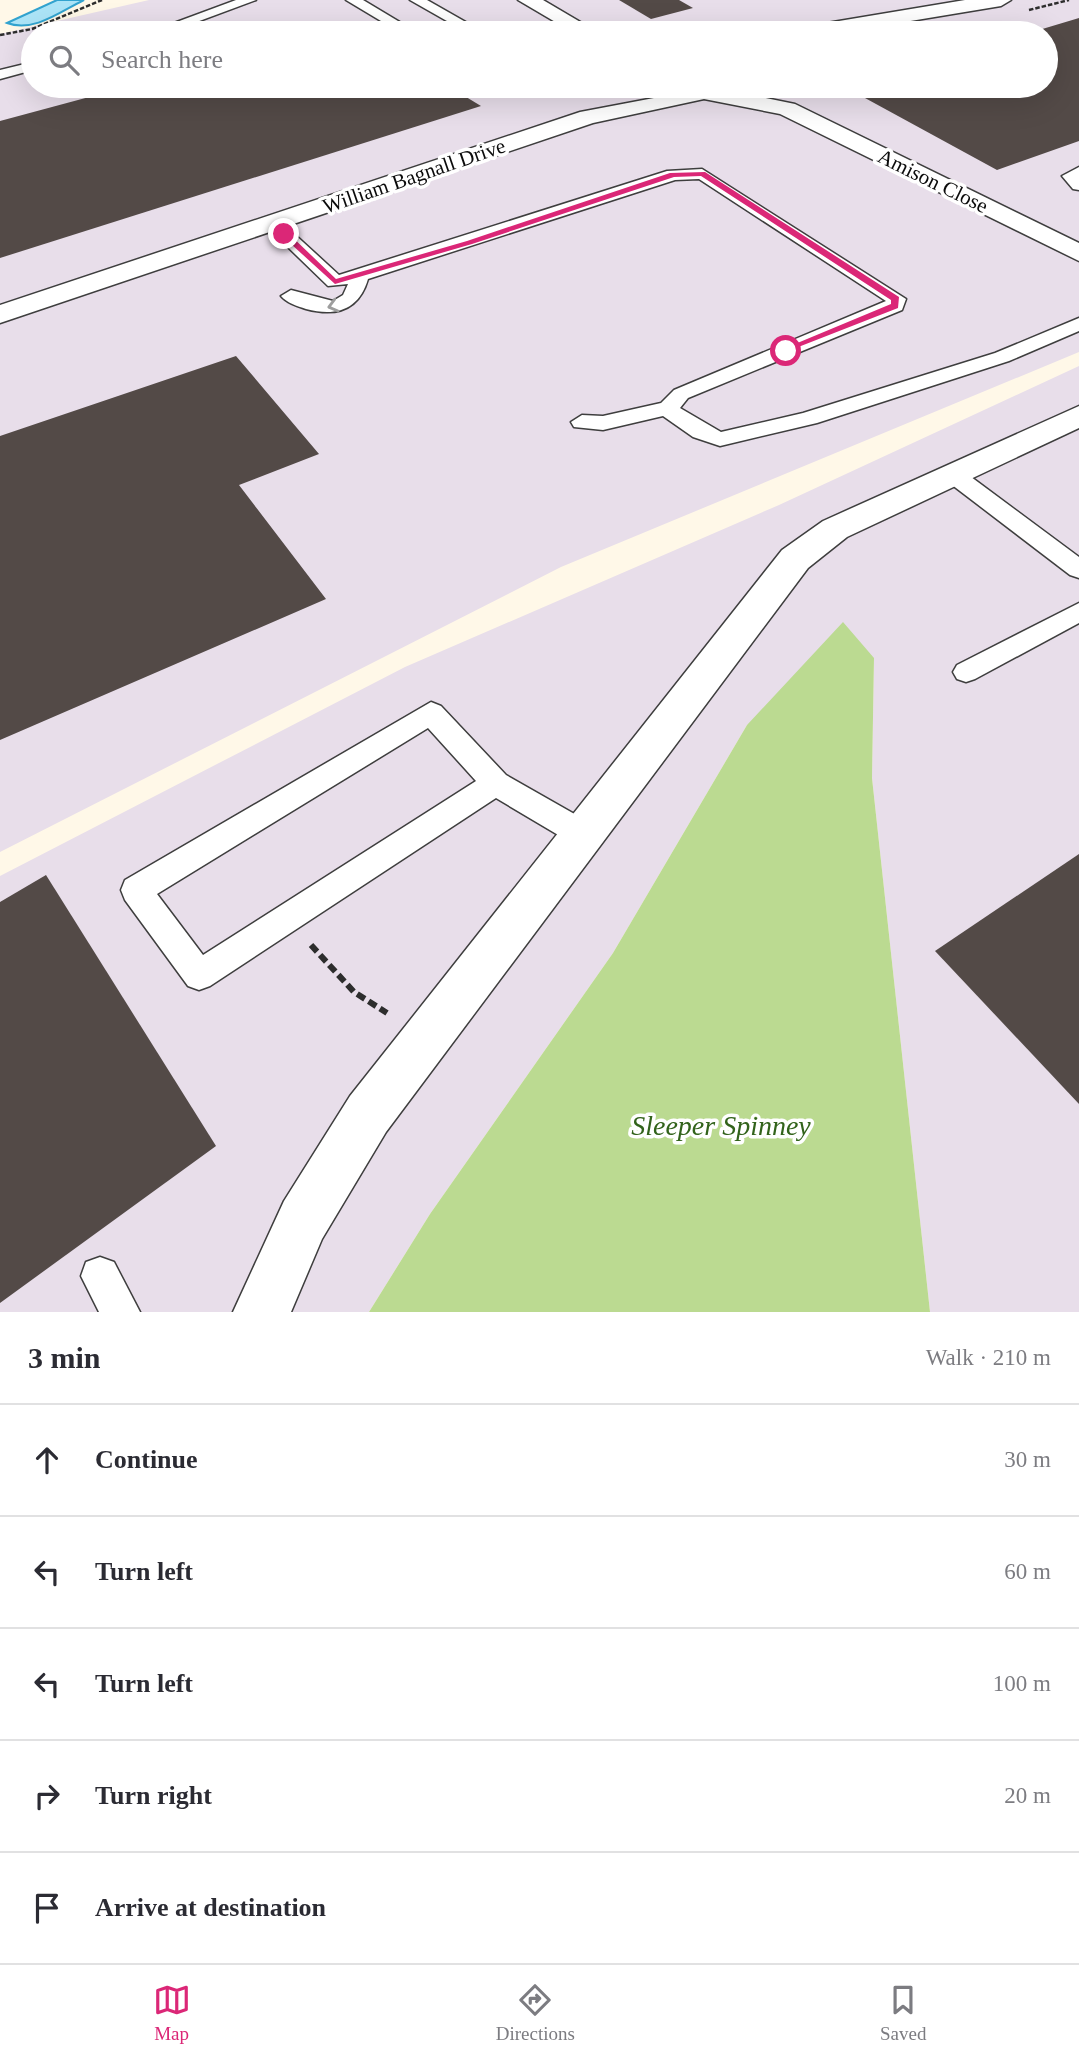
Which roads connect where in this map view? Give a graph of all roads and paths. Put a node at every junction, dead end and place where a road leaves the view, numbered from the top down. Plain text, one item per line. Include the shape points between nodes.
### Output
1 (102, 0) edge
2 (249, 0) edge
3 (353, 0) edge
4 (417, 0) edge
5 (528, 0) edge
6 (1001, 0) edge
7 (51, 21) edge
8 (189, 21) edge
9 (390, 21) edge
10 (456, 21) edge
11 (568, 21) edge
12 (875, 21) edge
13 (21, 31) edge
14 (0, 35) edge
15 (21, 69) edge
16 (0, 75) edge
17 (612, 98) edge
18 (687, 98) edge
19 (721, 98) edge
20 (775, 98) edge
21 (787, 109) junction
22 (588, 117) junction
23 (1079, 172) edge
24 (1079, 184) edge
25 (273, 224) junction
26 (1079, 254) edge
27 (360, 275) junction
28 (291, 296) dead end
29 (0, 314) edge
30 (1079, 324) edge
31 (667, 409) junction
32 (1079, 416) edge
33 (582, 422) dead end
34 (951, 473) junction
35 (1079, 569) edge
36 (1079, 612) edge
37 (966, 672) dead end
38 (496, 783) junction
39 (581, 834) junction
40 (286, 918) junction
41 (426, 1037) junction
42 (100, 1276) dead end
43 (120, 1312) edge
44 (262, 1312) edge

1 - 7 path
2 - 8 lane
3 - 9 lane
4 - 10 lane
5 - 11 street
6 - 12 street
13 - 14 path
15 - 16 lane
17 - 22 street, William Bagnall Drive
18 - 22 street, William Bagnall Drive
19 - 21 street, Amison Close
20 - 21 street, Amison Close
21 - 26 street, Amison Close
22 - 25 street, William Bagnall Drive
23 - 24 lane via 1070,176
25 - 27 lane via 335,282
25 - 29 street, William Bagnall Drive
27 -> 28 lane via 356,293 342,305 321,309
27 - 31 lane via 673,175 693,173 724,187 896,299 895,306 681,394
30 - 31 lane via 1002,357 809,418 720,439
31 - 33 lane via 644,410 598,426
32 - 34 street
34 - 35 lane
34 - 39 street via 835,529 795,559
36 - 37 lane
38 - 39 lane
38 - 40 lane
38 - 40 lane via 431,713 136,890 199,975
39 - 41 street
40 - 41 path via 354,992
41 - 44 street via 368,1114 303,1220
42 - 43 lane

